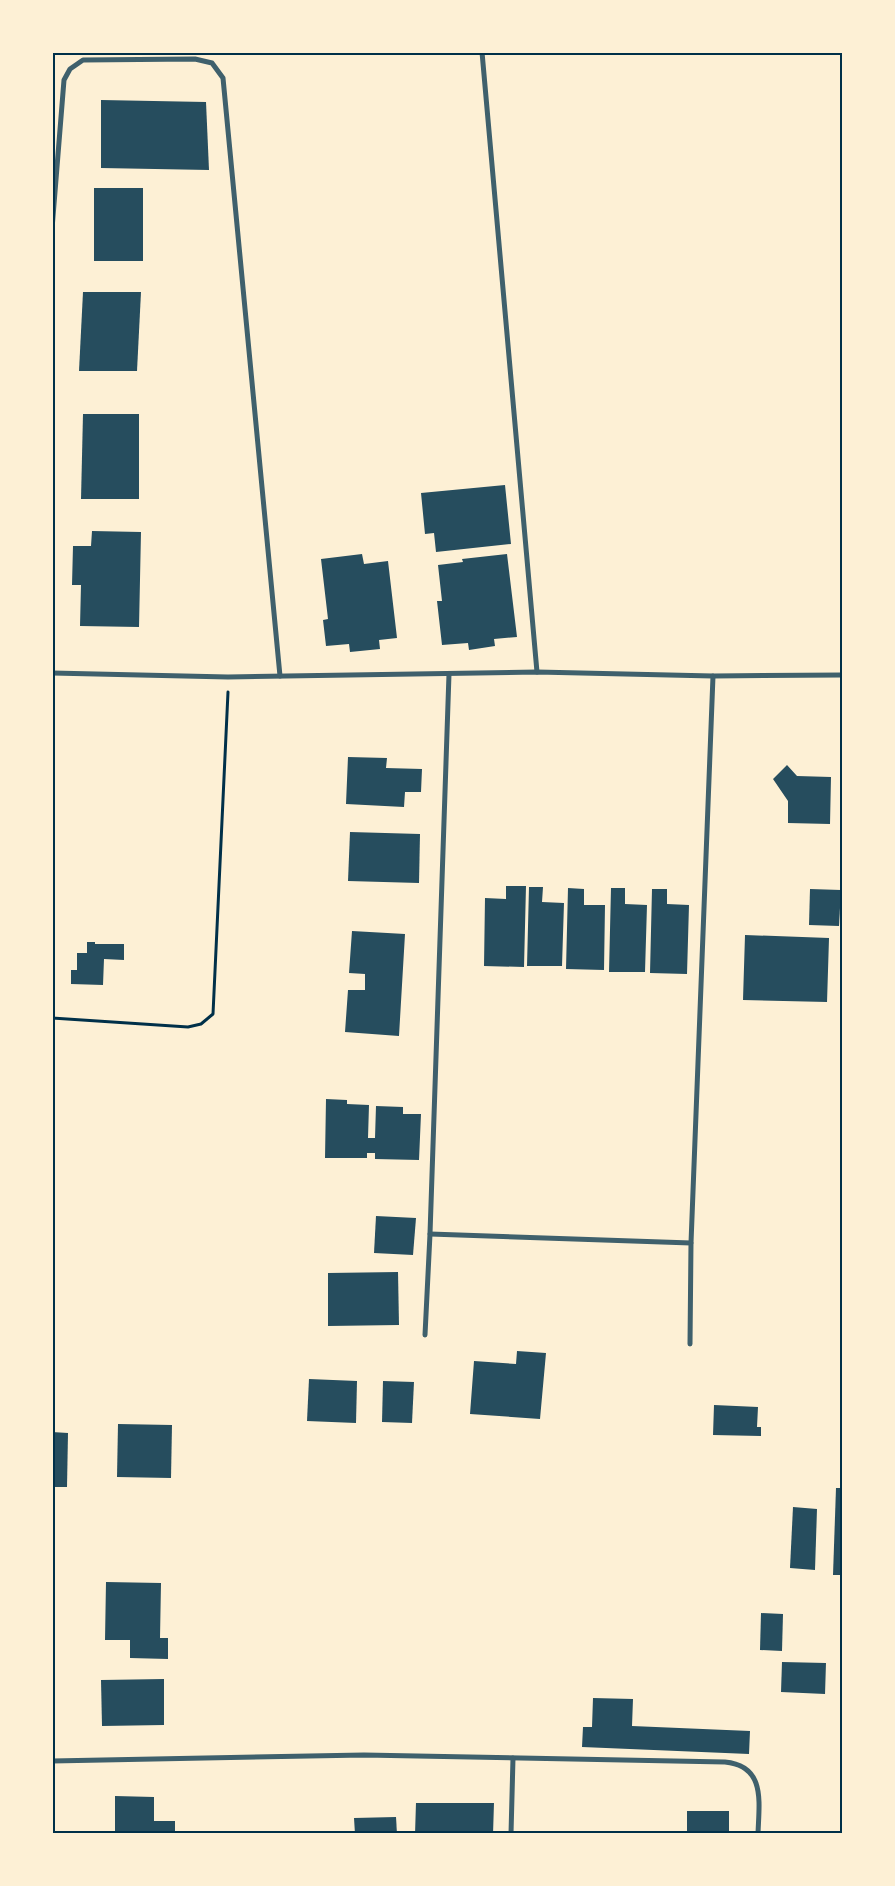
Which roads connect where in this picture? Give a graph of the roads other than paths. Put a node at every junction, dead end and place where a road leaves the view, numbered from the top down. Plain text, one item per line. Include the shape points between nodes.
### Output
1 (482, 52) edge
2 (52, 229) edge
3 (537, 672) junction
4 (52, 673) edge
5 (449, 674) junction
6 (842, 675) edge
7 (280, 676) junction
8 (713, 676) junction
9 (430, 1234) junction
10 (691, 1243) junction
11 (424, 1336) dead end
12 (690, 1344) dead end
13 (513, 1758) junction
14 (52, 1761) edge
15 (511, 1834) edge
16 (758, 1834) edge

1 - 3 street
2 - 7 street via 64,80 70,69 83,60 195,59 212,63 223,78
3 - 5 street
3 - 8 street
4 - 7 street
5 - 7 street
5 - 9 street
6 - 8 street
8 - 10 street
9 - 10 street
9 - 11 street
10 - 12 street
13 - 14 street via 364,1755
13 - 15 street
13 - 16 street via 738,1763 758,1784

